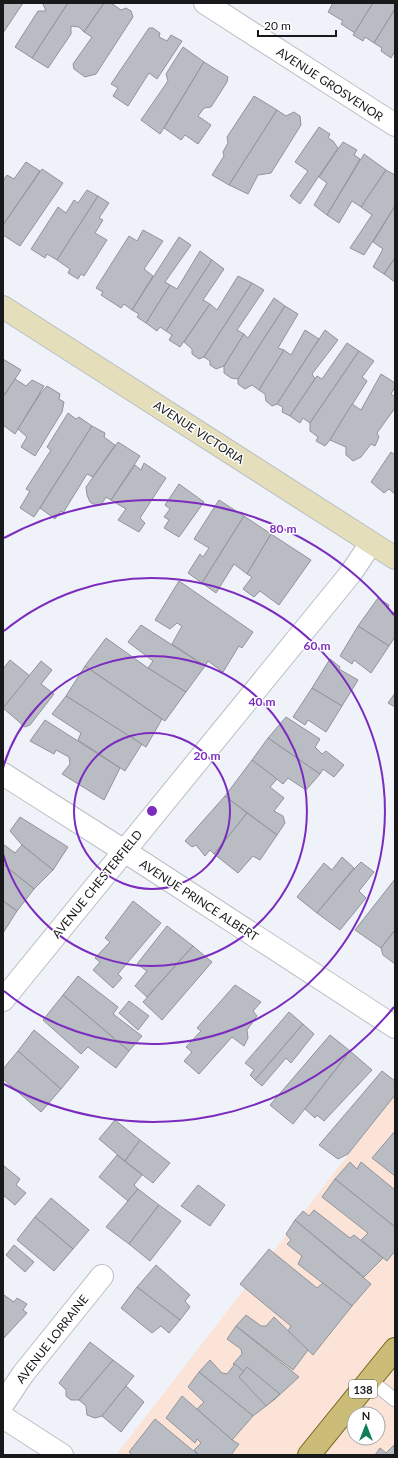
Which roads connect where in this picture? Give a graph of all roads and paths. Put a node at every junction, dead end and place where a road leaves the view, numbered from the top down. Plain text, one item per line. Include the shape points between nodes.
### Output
1 (205, 3) edge
2 (395, 126) edge
3 (3, 307) edge
4 (371, 543) junction
5 (395, 558) edge
6 (3, 774) edge
7 (125, 852) junction
8 (3, 1000) edge
9 (395, 1027) edge
10 (102, 1276) dead end
11 (395, 1349) edge
12 (370, 1380) junction
13 (395, 1400) edge
14 (3, 1404) edge
15 (3, 1417) edge
16 (62, 1455) edge
17 (309, 1455) edge

1 - 2 street, AVENUE GROSVENOR
3 - 4 street, AVENUE VICTORIA
4 - 5 street, AVENUE VICTORIA
4 - 7 street, AVENUE CHESTERFIELD via 359,563
6 - 7 street, AVENUE PRINCE ALBERT
7 - 8 street, AVENUE CHESTERFIELD
7 - 9 street, AVENUE PRINCE ALBERT
10 - 14 street, AVENUE LORRAINE via 23,1374
11 - 12 main road, 138
12 - 13 lane
12 - 17 main road, 138
15 - 16 street

